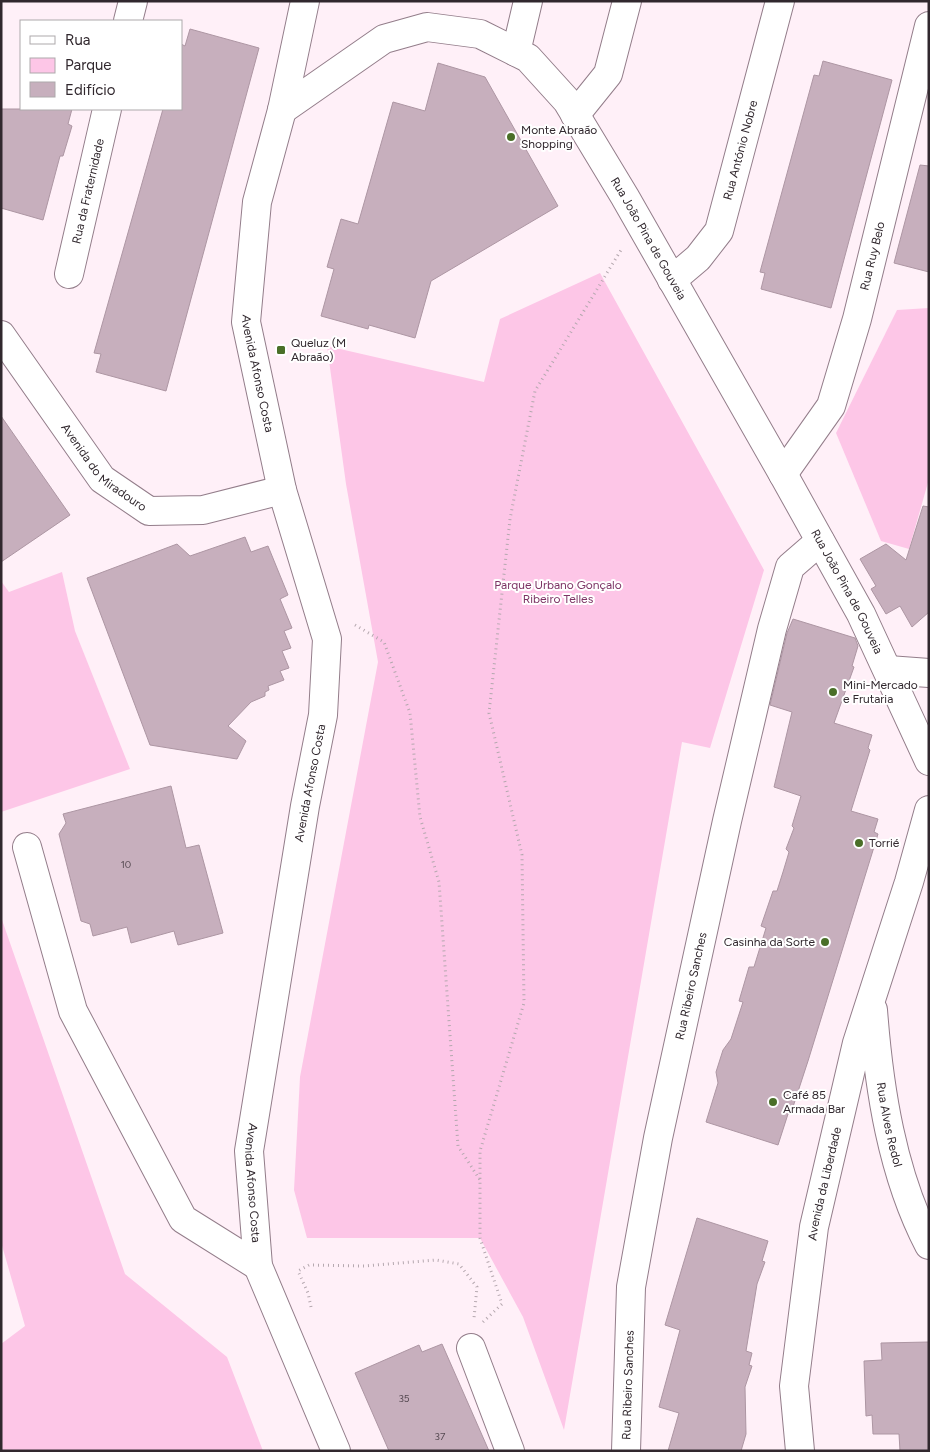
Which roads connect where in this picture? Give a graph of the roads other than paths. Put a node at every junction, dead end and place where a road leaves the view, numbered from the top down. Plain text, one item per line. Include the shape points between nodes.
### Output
1 (132, 1) edge
2 (304, 1) edge
3 (528, 1) edge
4 (627, 1) edge
5 (780, 1) edge
6 (128, 20) edge
7 (929, 26) edge
8 (516, 52) junction
9 (107, 110) edge
10 (282, 110) junction
11 (575, 115) junction
12 (69, 274) dead end
13 (672, 280) junction
14 (1, 335) edge
15 (783, 474) junction
16 (282, 490) junction
17 (820, 541) junction
18 (888, 670) junction
19 (929, 673) edge
20 (929, 760) edge
21 (929, 810) edge
22 (27, 848) dead end
23 (872, 1001) junction
24 (929, 1245) edge
25 (258, 1266) junction
26 (476, 1336) road end
27 (336, 1451) edge
28 (510, 1451) edge
29 (626, 1451) edge
30 (800, 1451) edge

1 - 6 street
2 - 10 street, Avenida Afonso Costa
3 - 8 street
4 - 11 street via 608,74
5 - 13 street, Rua António Nobre via 719,231 698,258
7 - 15 street, Rua Ruy Belo via 857,319 831,406
8 - 10 street, Rua João Pina de Gouveia via 480,34 427,27 384,39
8 - 11 street, Rua João Pina de Gouveia via 528,58 567,101
9 - 12 street, Rua da Fraternidade
10 - 16 street, Avenida Afonso Costa via 257,202 246,322
11 - 13 street, Rua João Pina de Gouveia
13 - 15 street, Rua João Pina de Gouveia
14 - 16 street, Avenida do Miradouro via 102,479 149,511 203,510
15 - 17 street, Rua João Pina de Gouveia
16 - 25 street, Avenida Afonso Costa via 327,638 323,715 305,806 249,1151
17 - 18 street, Rua João Pina de Gouveia
17 - 29 street, Rua Ribeiro Sanches via 790,566 772,629 658,1138 631,1287
18 - 19 street
18 - 20 street, Rua João Pina de Gouveia
21 - 23 street, Avenida da Liberdade
22 - 25 street via 73,1012 183,1219
23 - 24 street, Rua Alves Redol via 895,1151 915,1218
23 - 30 street, Avenida da Liberdade via 857,1043 814,1228 794,1386
25 - 27 street, Avenida Afonso Costa
26 - 28 street

